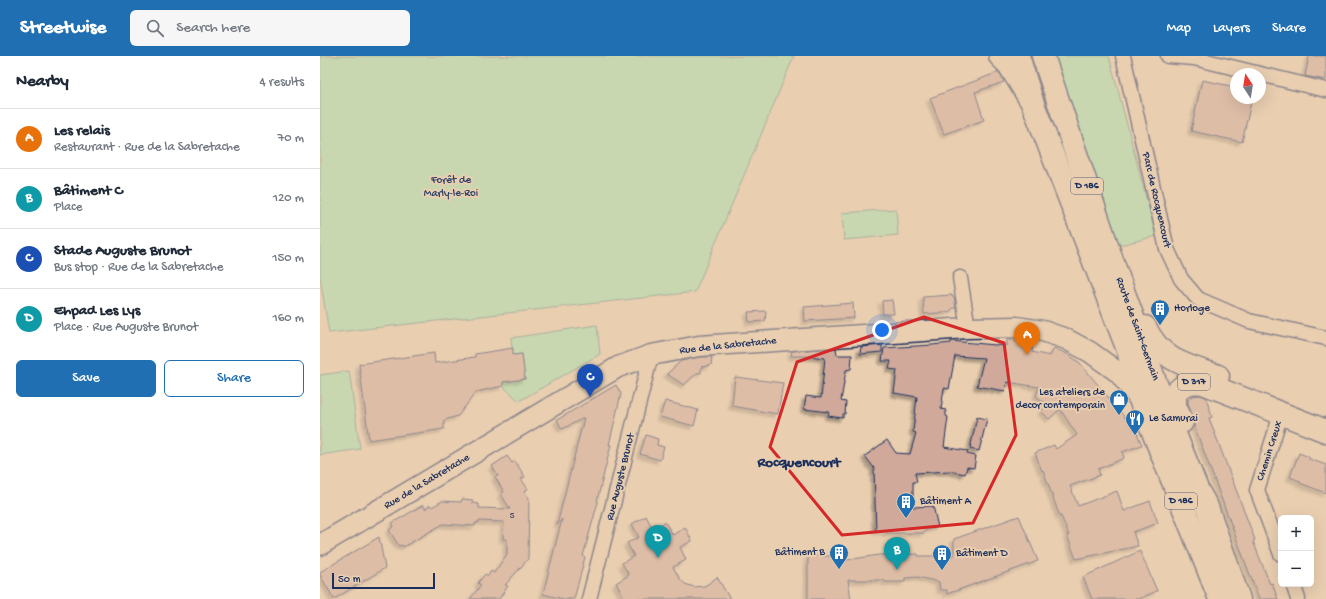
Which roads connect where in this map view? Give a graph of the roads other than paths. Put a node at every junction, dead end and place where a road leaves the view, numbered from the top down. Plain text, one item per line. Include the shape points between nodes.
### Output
1 (1000, 56) edge
2 (1018, 56) edge
3 (1043, 56) edge
4 (1123, 56) edge
5 (1168, 56) edge
6 (1326, 90) edge
7 (1032, 104) junction
8 (960, 278) dead end
9 (1132, 315) junction
10 (968, 328) junction
11 (1326, 338) edge
12 (652, 355) junction
13 (1141, 402) junction
14 (1281, 414) junction
15 (1326, 416) edge
16 (1326, 431) edge
17 (1207, 506) junction
18 (320, 545) edge
19 (1280, 551) edge
20 (1293, 587) edge
21 (589, 599) edge
22 (1220, 599) edge
23 (1240, 599) edge
24 (1298, 599) edge

1 - 7 main road via 1009,65
2 - 7 main road
3 - 9 main road, Route de Saint-Germain / D 186
4 - 11 street, Parc de Rocquencourt via 1167,249 1181,279 1198,299 1249,321
5 - 6 street via 1194,58
7 - 13 main road, Route de Saint-Germain / D 186 via 1128,350
8 - 10 street
9 - 15 main road, D 186 via 1140,318 1158,348 1174,360
9 - 17 main road, Route de Saint-Germain / D 186 via 1163,404
10 - 12 street, Rue de la Sabretache via 699,346
10 - 13 street, Rue de la Sabretache via 1017,327 1043,331 1066,339 1090,352 1119,373
12 - 18 street, Rue de la Sabretache via 612,370
12 - 21 street, Rue Auguste Brunot
13 - 22 main road, Route de Saint-Germain / D 186
14 - 16 main road, D 317
14 - 17 main road, D 317 via 1202,383 1186,384 1175,394 1175,406 1207,486
14 - 19 street, Chemin Creux via 1257,490
17 - 23 main road, Route de Saint-Germain / D 186
20 - 24 street

